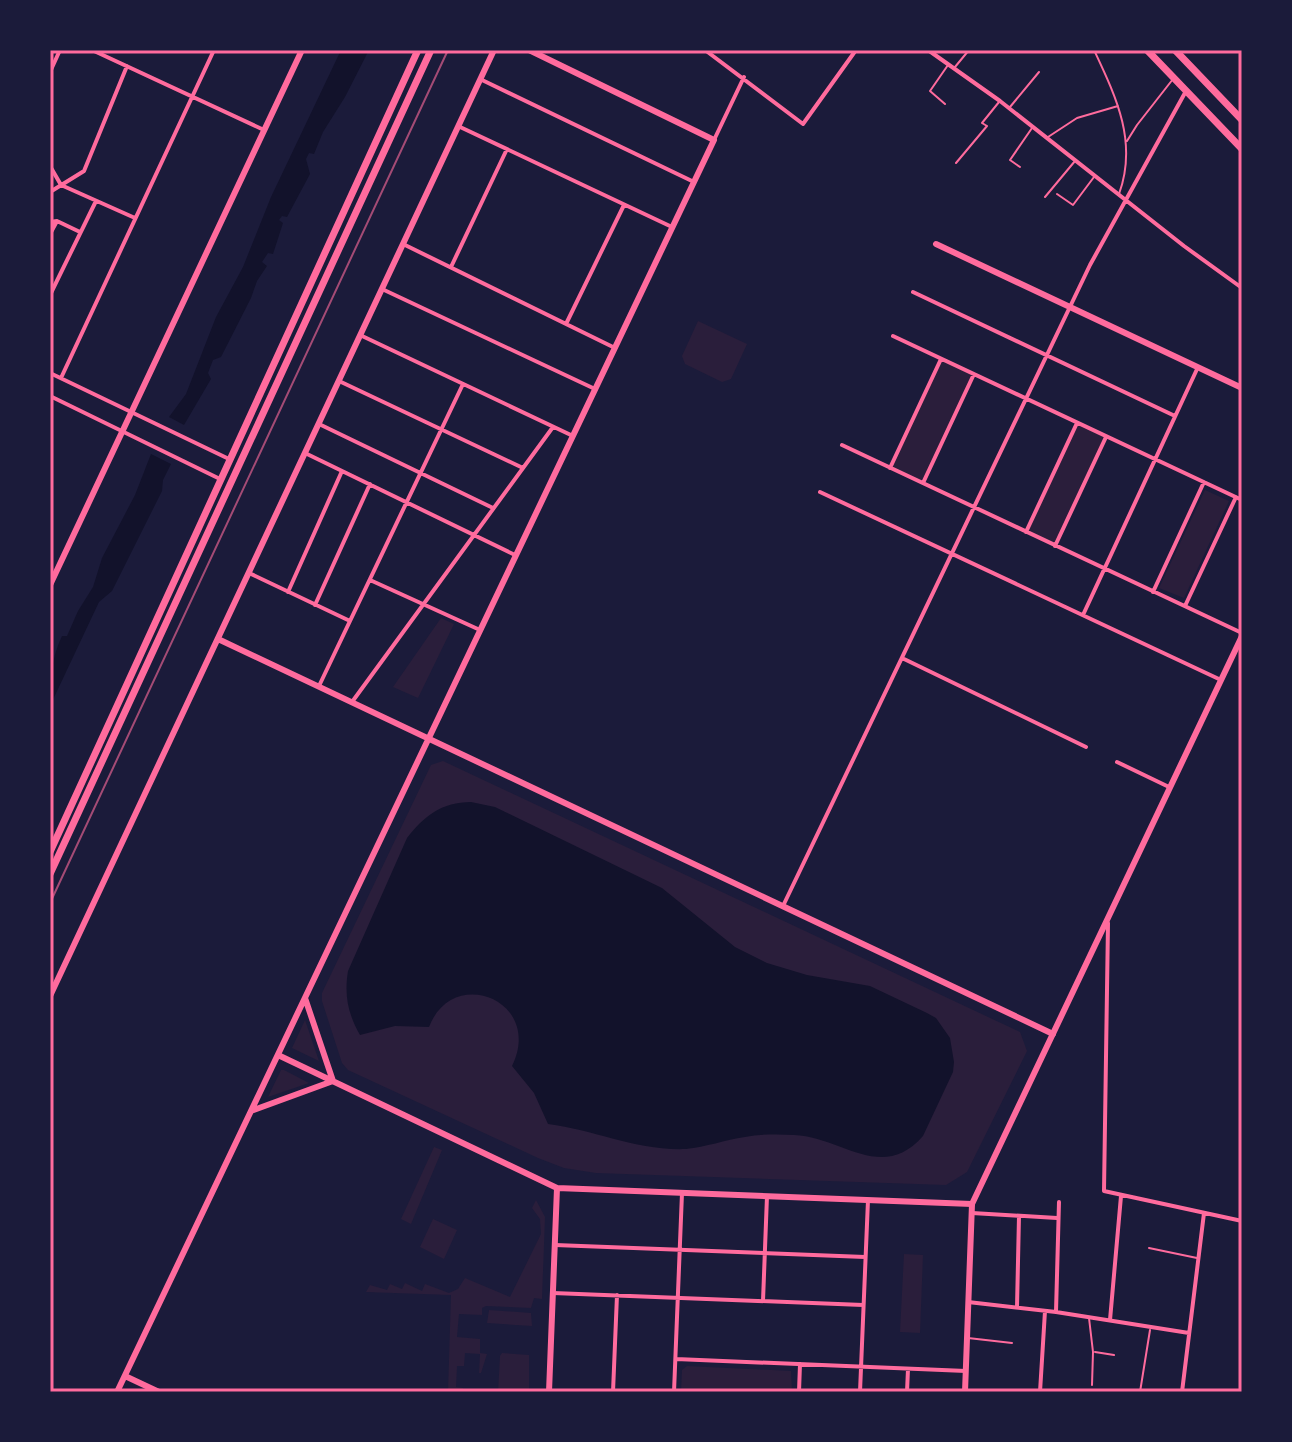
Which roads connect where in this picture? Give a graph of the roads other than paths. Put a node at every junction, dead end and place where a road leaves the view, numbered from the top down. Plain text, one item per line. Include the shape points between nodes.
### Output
1 (60, 50) edge
2 (92, 50) edge
3 (214, 50) edge
4 (302, 50) edge
5 (418, 50) edge
6 (431, 50) edge
7 (494, 50) edge
8 (529, 50) edge
9 (705, 50) edge
10 (717, 50) edge
11 (856, 50) edge
12 (928, 50) edge
13 (969, 50) edge
14 (1094, 50) edge
15 (1147, 50) edge
16 (1175, 50) edge
17 (714, 56) junction
18 (949, 64) junction
19 (127, 66) junction
20 (955, 68) junction
21 (50, 72) edge
22 (1039, 72) dead end
23 (744, 77) junction
24 (1174, 78) junction
25 (480, 79) junction
26 (1186, 90) junction
27 (192, 97) junction
28 (1000, 101) junction
29 (945, 104) dead end
30 (1118, 106) junction
31 (1010, 108) junction
32 (1242, 120) edge
33 (458, 126) junction
34 (1033, 127) junction
35 (264, 130) junction
36 (1047, 137) junction
37 (714, 140) junction
38 (1127, 142) junction
39 (507, 149) junction
40 (1242, 149) edge
41 (1075, 161) junction
42 (956, 163) dead end
43 (50, 166) edge
44 (1020, 167) dead end
45 (1095, 176) junction
46 (694, 182) junction
47 (61, 185) junction
48 (50, 192) edge
49 (1057, 194) dead end
50 (1119, 195) junction
51 (1045, 197) dead end
52 (96, 201) junction
53 (1127, 201) junction
54 (624, 205) junction
55 (135, 218) junction
56 (57, 221) junction
57 (50, 222) edge
58 (672, 227) junction
59 (81, 232) junction
60 (50, 234) edge
61 (403, 244) junction
62 (936, 244) dead end
63 (451, 267) junction
64 (1242, 288) edge
65 (382, 289) junction
66 (913, 292) dead end
67 (50, 295) edge
68 (1070, 307) junction
69 (566, 324) junction
70 (360, 335) junction
71 (893, 336) dead end
72 (615, 348) junction
73 (1047, 355) junction
74 (941, 359) junction
75 (1198, 367) junction
76 (50, 373) edge
77 (974, 374) junction
78 (61, 378) junction
79 (339, 381) junction
80 (463, 384) junction
81 (1242, 388) edge
82 (595, 389) junction
83 (51, 398) edge
84 (1026, 399) junction
85 (132, 412) junction
86 (1175, 416) junction
87 (1077, 423) junction
88 (319, 424) junction
89 (553, 427) junction
90 (441, 430) junction
91 (123, 431) junction
92 (573, 436) junction
93 (1106, 437) junction
94 (842, 445) dead end
95 (305, 453) junction
96 (229, 459) junction
97 (1155, 459) junction
98 (239, 464) junction
99 (523, 468) junction
100 (890, 468) junction
101 (342, 471) junction
102 (421, 472) junction
103 (220, 479) junction
104 (1204, 482) junction
105 (923, 483) junction
106 (230, 484) junction
107 (370, 484) junction
108 (820, 492) dead end
109 (1236, 497) junction
110 (1242, 500) edge
111 (407, 502) junction
112 (973, 507) junction
113 (494, 508) junction
114 (1026, 532) junction
115 (474, 535) junction
116 (1055, 546) junction
117 (951, 553) junction
118 (516, 555) junction
119 (1104, 569) junction
120 (249, 573) junction
121 (370, 580) junction
122 (50, 585) edge
123 (288, 592) junction
124 (1153, 592) junction
125 (423, 604) junction
126 (315, 605) junction
127 (1185, 606) junction
128 (1083, 615) junction
129 (350, 621) junction
130 (480, 630) junction
131 (1242, 635) edge
132 (218, 639) junction
133 (902, 658) junction
134 (1221, 680) junction
135 (319, 686) junction
136 (352, 702) junction
137 (429, 738) junction
138 (1086, 747) dead end
139 (1117, 762) dead end
140 (1170, 788) junction
141 (50, 852) edge
142 (50, 874) edge
143 (783, 906) junction
144 (1108, 919) junction
145 (50, 996) edge
146 (305, 998) junction
147 (1053, 1034) junction
148 (278, 1055) junction
149 (333, 1081) junction
150 (251, 1111) junction
151 (557, 1188) junction
152 (682, 1193) junction
153 (767, 1196) junction
154 (1121, 1196) junction
155 (868, 1200) junction
156 (1059, 1202) dead end
157 (972, 1208) junction
158 (1204, 1213) junction
159 (1019, 1216) junction
160 (1058, 1218) junction
161 (1242, 1221) edge
162 (555, 1245) junction
163 (1149, 1248) dead end
164 (680, 1250) junction
165 (765, 1253) junction
166 (865, 1257) junction
167 (1198, 1258) junction
168 (553, 1293) junction
169 (617, 1295) junction
170 (678, 1298) junction
171 (763, 1301) junction
172 (968, 1302) junction
173 (863, 1305) junction
174 (1017, 1307) junction
175 (1045, 1310) junction
176 (1056, 1312) junction
177 (1089, 1317) junction
178 (1110, 1320) junction
179 (1150, 1327) junction
180 (1189, 1333) junction
181 (967, 1338) junction
182 (1012, 1343) dead end
183 (1093, 1352) junction
184 (1114, 1355) dead end
185 (676, 1359) junction
186 (800, 1364) junction
187 (861, 1367) junction
188 (908, 1369) junction
189 (966, 1371) junction
190 (125, 1376) junction
191 (1092, 1385) dead end
192 (117, 1392) edge
193 (159, 1392) edge
194 (549, 1392) edge
195 (613, 1392) edge
196 (674, 1392) edge
197 (799, 1392) edge
198 (860, 1392) edge
199 (907, 1392) edge
200 (965, 1392) edge
201 (1040, 1392) edge
202 (1140, 1392) edge
203 (1182, 1392) edge

1 - 21 street
2 - 19 street
3 - 27 street
4 - 35 street
5 - 96 main road
6 - 98 main road
7 - 25 street
8 - 37 street
9 - 17 street
10 - 17 lane
11 - 23 street via 803,124
12 - 18 street
13 - 20 lane
14 - 30 lane
15 - 24 main road
16 - 32 main road
17 - 23 street
18 - 20 street
18 - 29 lane via 930,91
19 - 27 street
19 - 47 street via 84,171
20 - 28 street
22 - 31 lane
23 - 37 street
24 - 26 main road
24 - 38 lane
25 - 33 street
25 - 46 street
26 - 40 main road
26 - 53 street
27 - 35 street
27 - 55 street
28 - 31 street
28 - 42 lane
30 - 36 lane via 1074,120
30 - 38 lane
31 - 34 street
33 - 39 street
33 - 61 street
34 - 36 street
34 - 44 lane via 1010,160
35 - 85 street
36 - 41 street
37 - 46 street
38 - 50 lane
39 - 54 street
39 - 63 street
41 - 45 street
41 - 51 lane
43 - 47 street
45 - 49 lane via 1073,205
45 - 50 street
46 - 58 street
47 - 48 street
47 - 52 street
50 - 53 street
52 - 55 street
52 - 59 street
53 - 64 street
53 - 68 street
54 - 58 street
54 - 69 street
55 - 78 street
56 - 57 street
56 - 59 street
56 - 60 street
58 - 72 street
59 - 67 street
61 - 63 street
61 - 65 street
62 - 68 street
63 - 69 street
65 - 70 street
65 - 82 street
66 - 73 street
68 - 73 street
68 - 75 street
69 - 72 street
70 - 79 street
70 - 80 street
71 - 74 street
72 - 82 street
73 - 84 street
73 - 86 street
74 - 77 street
74 - 100 street
75 - 81 street
75 - 86 street
76 - 78 street
77 - 84 street
77 - 105 street
78 - 85 street
79 - 88 street
79 - 90 street
80 - 89 street
80 - 90 street
82 - 92 street
83 - 91 street
84 - 87 street
84 - 112 street
85 - 91 street
85 - 96 street
86 - 97 street
87 - 93 street
87 - 114 street
88 - 95 street
88 - 102 street
89 - 92 street
89 - 99 street
90 - 99 street
90 - 102 street
91 - 103 street
91 - 122 street
92 - 118 street
93 - 97 street
93 - 116 street
94 - 100 street
95 - 101 street
95 - 120 street
96 - 98 main road
96 - 103 main road
97 - 104 street
97 - 119 street
98 - 106 main road
99 - 113 street
100 - 105 street
101 - 107 street
101 - 123 street
102 - 111 street
102 - 113 street
103 - 106 main road
103 - 141 main road
104 - 109 street
104 - 124 street
105 - 112 street
106 - 142 main road
107 - 111 street
107 - 126 street
108 - 117 street
109 - 110 street
109 - 127 street
111 - 115 street
111 - 121 street
112 - 114 street
112 - 117 street
113 - 115 street
114 - 116 street
115 - 118 street
115 - 125 street
116 - 119 street
117 - 128 street
117 - 133 street
118 - 130 street
119 - 124 street
119 - 128 street
120 - 123 street
120 - 132 street
121 - 125 street
121 - 129 street
123 - 126 street
124 - 127 street
125 - 130 street
125 - 136 street
126 - 129 street
127 - 131 street
128 - 134 street
129 - 135 street
130 - 137 street
131 - 134 street
132 - 135 street
132 - 145 street
133 - 138 street
133 - 143 street
134 - 140 street
135 - 136 street
136 - 137 street
137 - 143 street
137 - 146 street
139 - 140 street
140 - 144 street
143 - 147 street
144 - 147 street
144 - 154 street via 1104,1191
146 - 148 street
146 - 149 street
147 - 157 street
148 - 149 street
148 - 150 street
149 - 150 street
149 - 151 street
150 - 190 street
151 - 152 street
151 - 162 street
152 - 153 street
152 - 164 street
153 - 155 street
153 - 165 street
154 - 158 street
154 - 178 street
155 - 157 street
155 - 166 street
156 - 160 street
157 - 159 street
157 - 172 street
158 - 161 street
158 - 167 street
159 - 160 street
159 - 174 street
160 - 176 street
162 - 164 street
162 - 168 street
163 - 167 lane
164 - 165 street
164 - 170 street
165 - 166 street
165 - 171 street
166 - 173 street
167 - 180 street
168 - 169 street
168 - 194 street
169 - 170 street
169 - 195 street
170 - 171 street
170 - 185 street
171 - 173 street
172 - 174 street
172 - 181 street
173 - 187 street
174 - 175 street
175 - 176 street
175 - 201 street
176 - 177 street
177 - 178 street
177 - 183 lane
178 - 179 street
179 - 180 street
179 - 202 lane
180 - 203 street
181 - 182 lane
181 - 189 street
183 - 184 lane
183 - 191 lane
185 - 186 street
185 - 196 street
186 - 187 street
186 - 197 street
187 - 188 street
187 - 198 street
188 - 189 street
188 - 199 street
189 - 200 street
190 - 192 street
190 - 193 street

